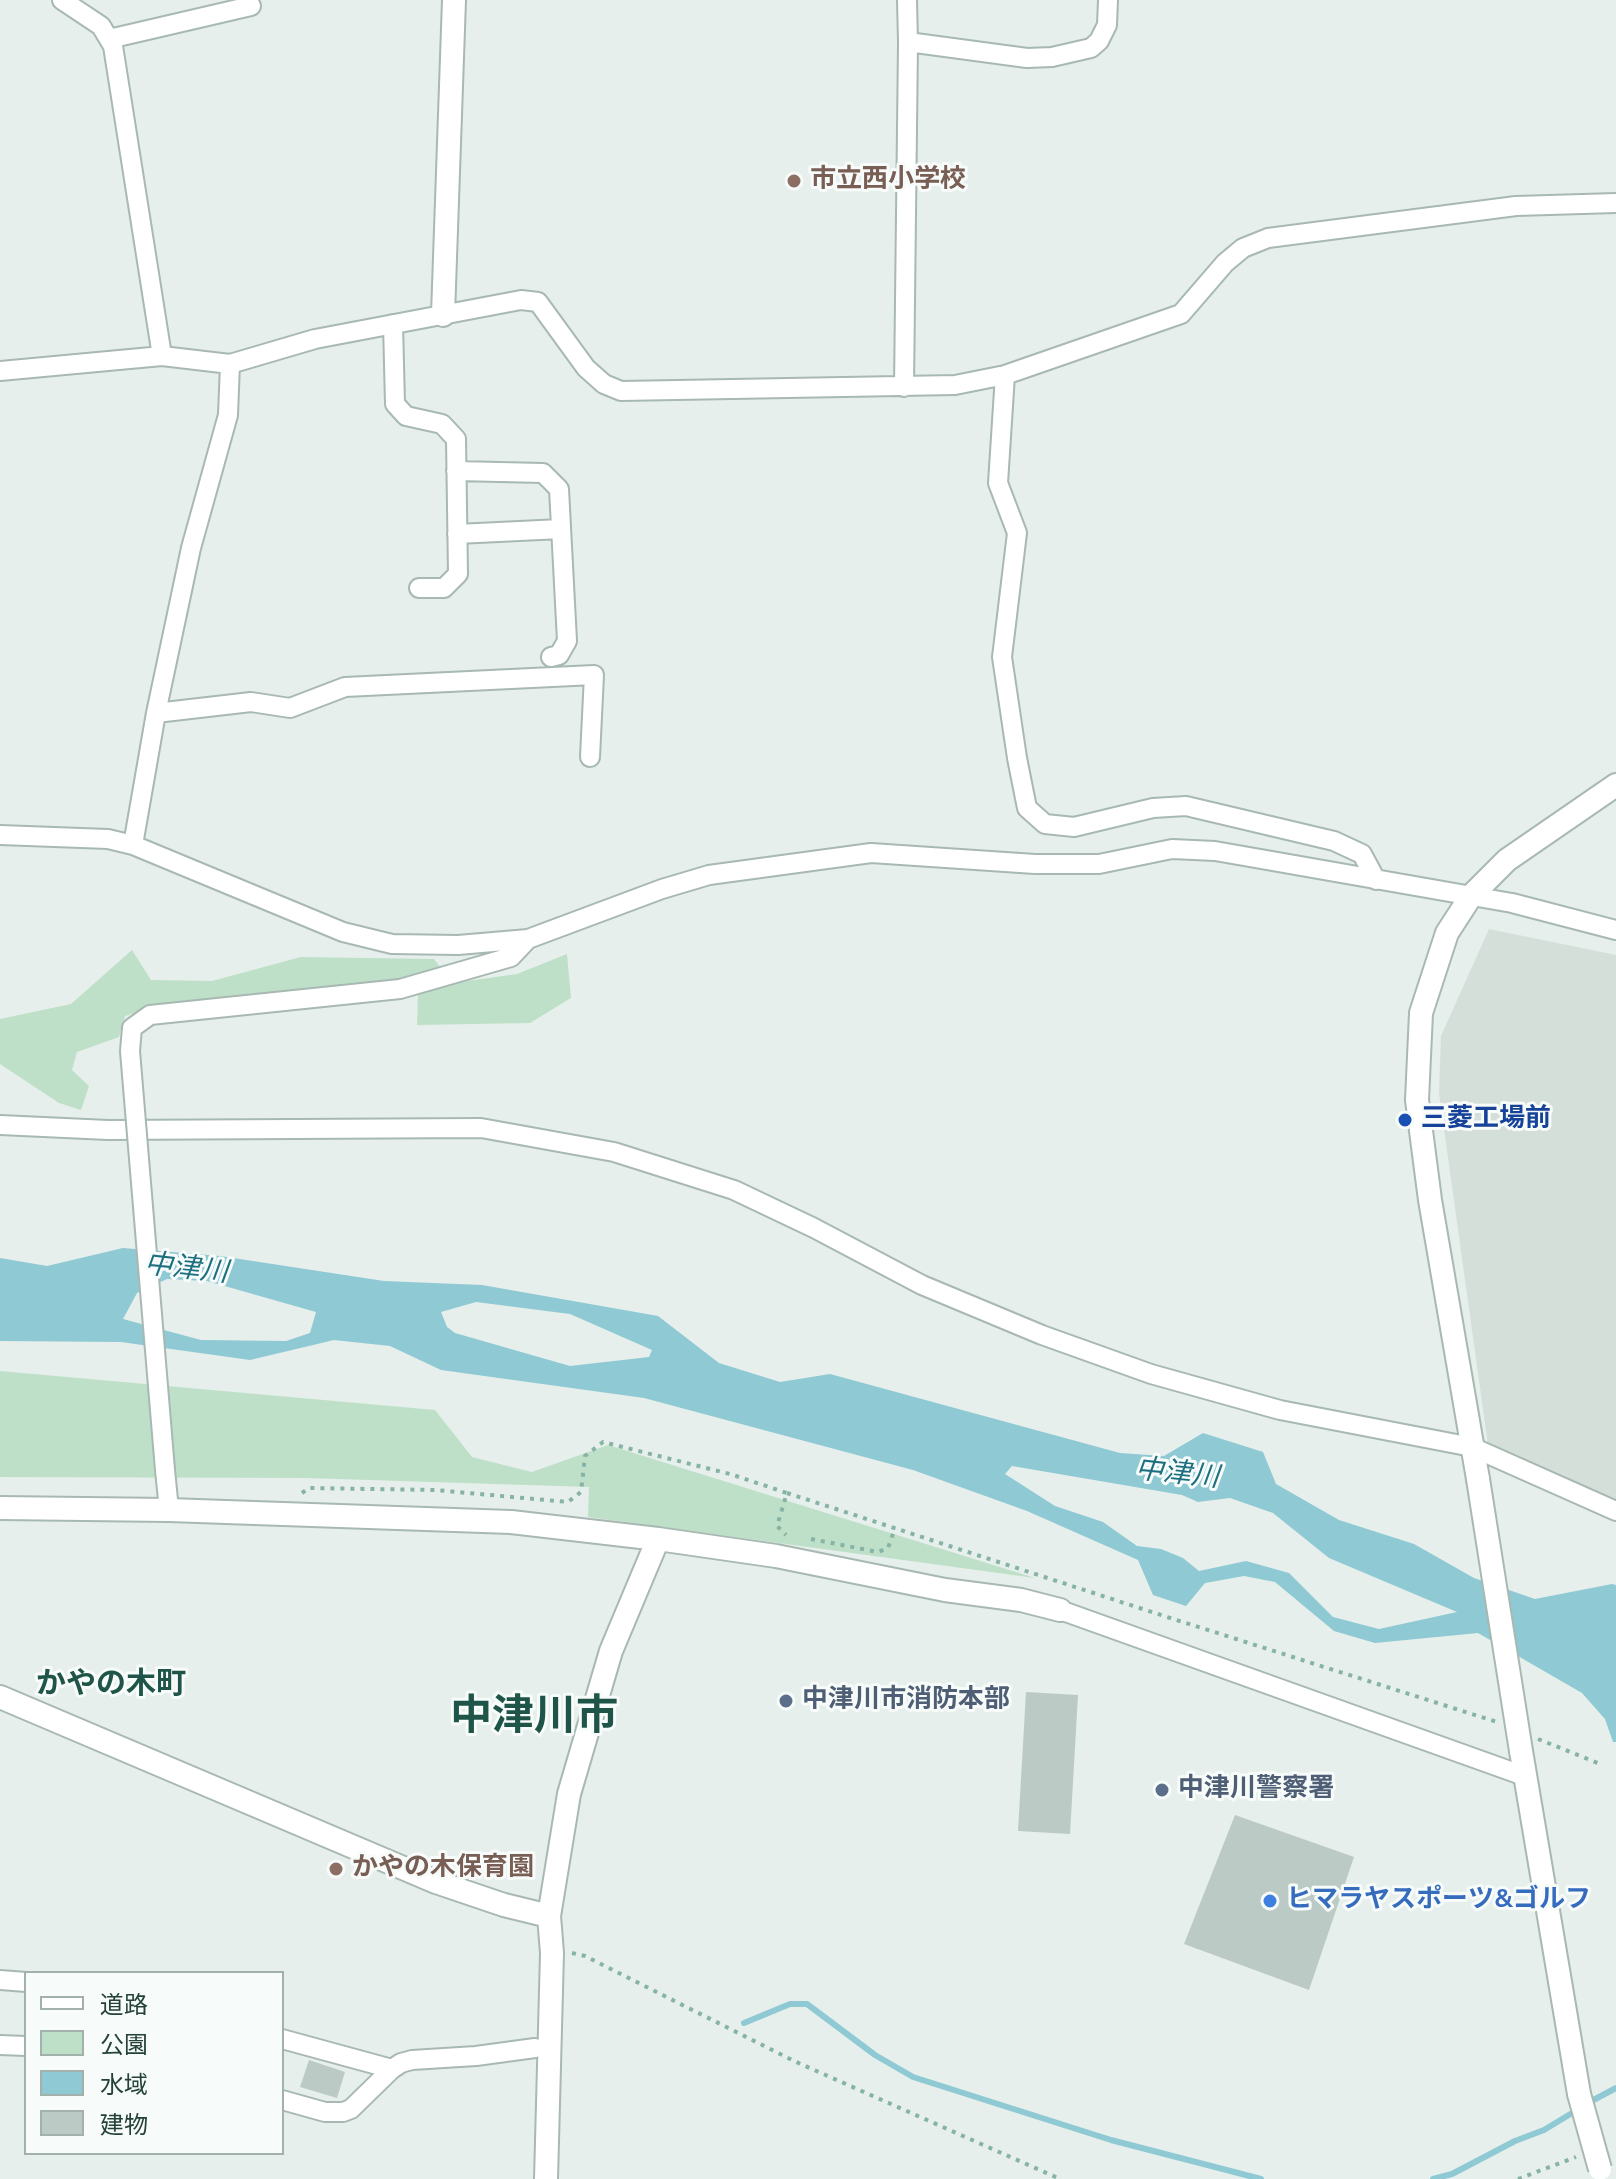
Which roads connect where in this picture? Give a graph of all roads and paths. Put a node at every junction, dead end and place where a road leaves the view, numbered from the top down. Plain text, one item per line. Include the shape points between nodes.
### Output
1 (62, 0) edge
2 (454, 0) edge
3 (907, 0) edge
4 (1108, 0) edge
5 (251, 6) dead end
6 (109, 39) junction
7 (908, 42) junction
8 (1616, 203) edge
9 (443, 315) junction
10 (393, 324) junction
11 (162, 356) junction
12 (230, 364) junction
13 (0, 371) edge
14 (1005, 375) junction
15 (904, 387) junction
16 (456, 471) junction
17 (561, 529) junction
18 (457, 534) junction
19 (419, 588) dead end
20 (551, 657) dead end
21 (156, 713) junction
22 (590, 757) dead end
23 (1616, 785) edge
24 (0, 835) edge
25 (133, 845) junction
26 (1376, 880) junction
27 (1471, 896) junction
28 (1616, 930) edge
29 (528, 939) junction
30 (0, 1125) edge
31 (1472, 1447) junction
32 (787, 1493) junction
33 (0, 1508) edge
34 (169, 1510) junction
35 (1616, 1511) edge
36 (288, 1514) junction
37 (895, 1528) junction
38 (658, 1539) junction
39 (1060, 1610) joint
40 (0, 1697) edge
41 (1507, 1726) dead end
42 (1527, 1744) junction
43 (1600, 1764) dead end
44 (1527, 1777) junction
45 (549, 1916) junction
46 (571, 1953) dead end
47 (0, 1980) edge
48 (24, 1982) edge
49 (284, 2040) edge
50 (0, 2045) edge
51 (24, 2046) edge
52 (535, 2048) dead end
53 (392, 2069) junction
54 (284, 2101) edge
55 (1598, 2167) edge
56 (546, 2179) edge
57 (1060, 2179) edge
58 (1518, 2179) edge

1 - 6 street via 101,26
2 - 9 street
3 - 7 street
4 - 7 street via 1107,25 1099,41 1091,48 1052,57
5 - 6 street
6 - 11 street
7 - 15 street
8 - 14 street via 1516,206 1268,238 1225,263 1181,314
9 - 10 street
9 - 15 street via 521,300 538,302 586,368 621,391
10 - 12 street via 315,339
10 - 16 street via 395,404 406,416 442,424 456,439
11 - 12 street
11 - 13 street
12 - 21 street via 228,415 191,548
14 - 15 street via 955,385
14 - 26 street via 998,483 1017,533 1002,657 1027,808 1045,824 1074,827 1153,808 1186,806 1334,841 1362,854
16 - 17 street via 543,473 559,489
16 - 18 street
17 - 18 street
17 - 20 street via 567,641 559,655
18 - 19 street via 458,574 444,588
21 - 22 street via 251,702 290,708 345,687 594,675
21 - 25 street
23 - 27 street via 1507,860
24 - 25 street via 108,839
25 - 29 street via 343,932 392,944
26 - 27 street
26 - 29 street via 1215,851 1172,849 1099,864 871,853 709,875
27 - 28 street
27 - 31 street via 1447,933 1421,1013 1417,1100
29 - 34 street, bridge via 511,957 400,989 150,1015 132,1028
30 - 31 street via 108,1130 481,1128 614,1152 734,1190 922,1285 1151,1374 1280,1410
31 - 35 street
31 - 42 street, bridge
32 - 36 path via 603,1442 585,1456 581,1492 568,1502 435,1490 309,1488 295,1497
32 - 37 path
32 - 37 path via 777,1526 784,1534 878,1552 888,1548
33 - 34 street
34 - 36 street
36 - 38 street via 511,1522
37 - 41 path
38 - 39 street
38 - 45 street via 611,1651 569,1794
39 - 44 street
40 - 45 street via 436,1882
42 - 43 path
42 - 44 street
44 - 55 street, bridge via 1579,2094
45 - 56 street
46 - 57 path via 794,2061
47 - 48 street
49 - 53 street
50 - 51 street
52 - 53 street via 412,2060
53 - 54 street via 343,2112
55 - 58 path

